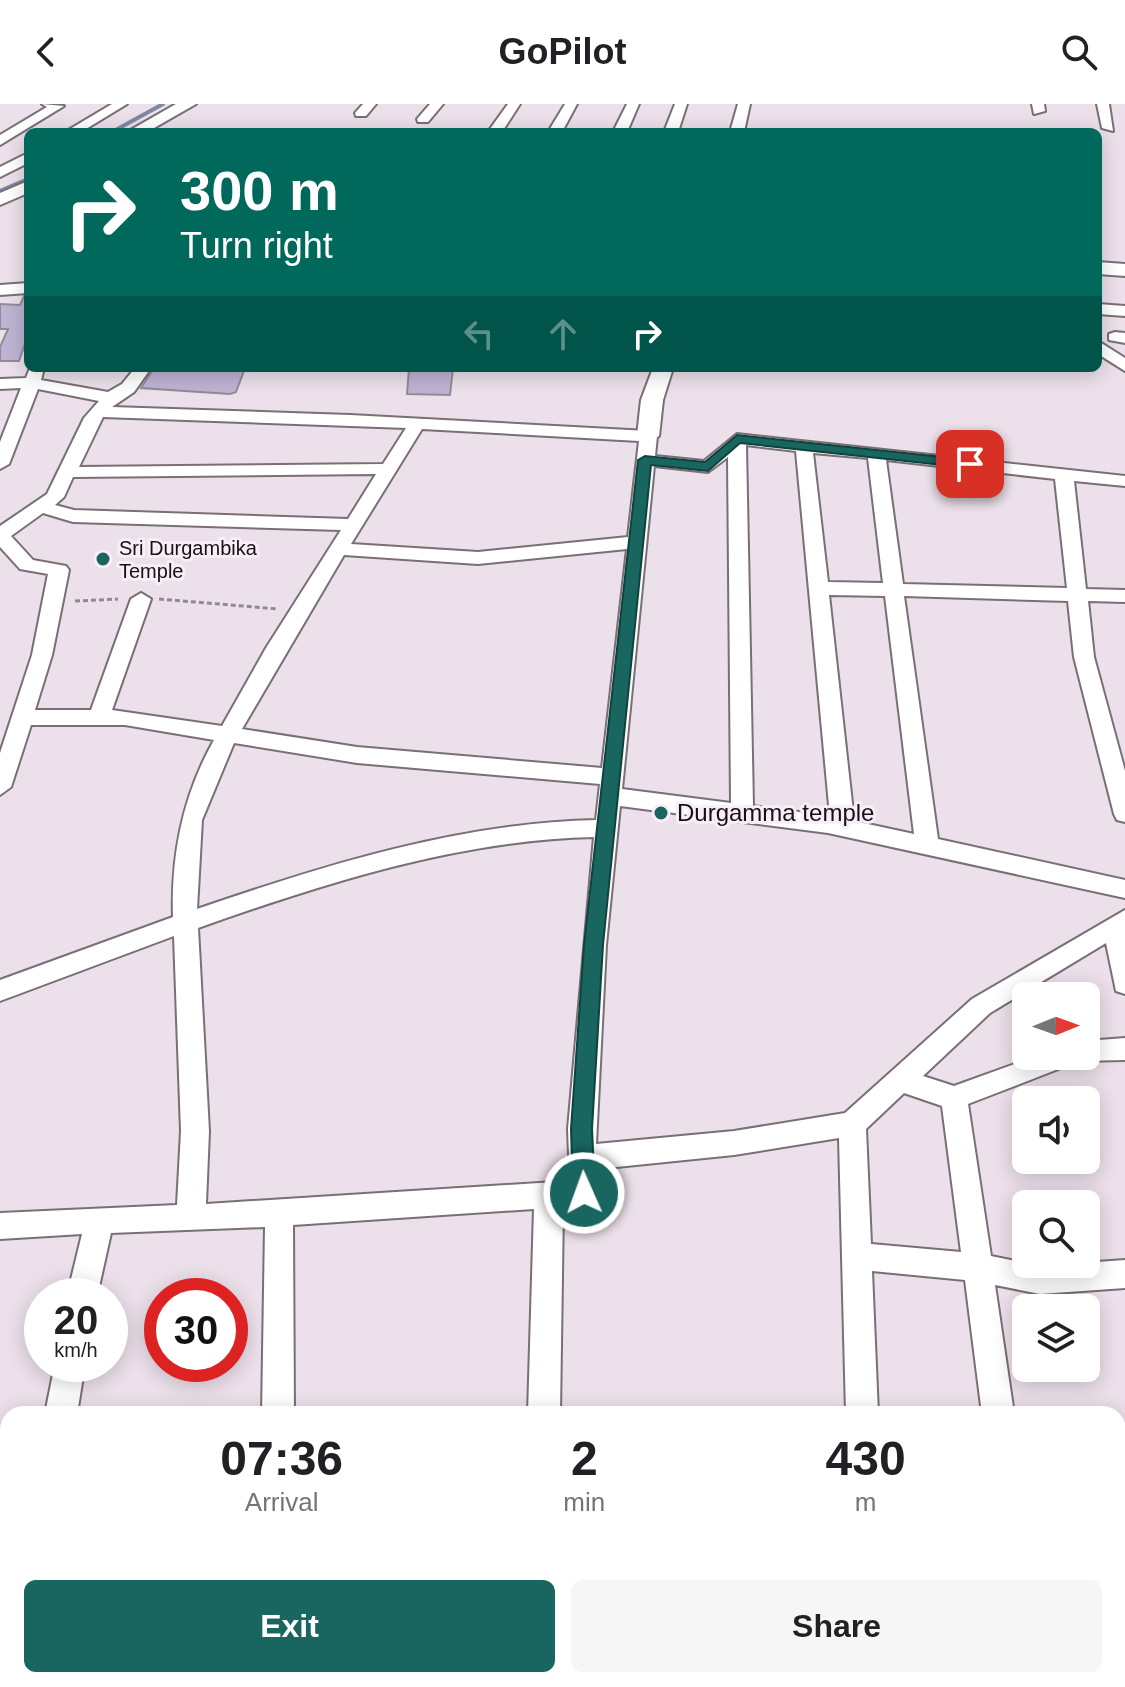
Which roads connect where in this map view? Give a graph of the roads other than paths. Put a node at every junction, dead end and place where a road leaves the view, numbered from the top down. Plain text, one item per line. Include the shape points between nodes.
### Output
1 (121, 104) edge
2 (188, 104) edge
3 (437, 104) edge
4 (514, 104) edge
5 (571, 104) edge
6 (633, 104) edge
7 (681, 104) edge
8 (744, 104) edge
9 (55, 105) edge
10 (1107, 106) edge
11 (423, 119) dead end
12 (79, 128) edge
13 (143, 128) edge
14 (498, 128) edge
15 (557, 128) edge
16 (622, 128) edge
17 (672, 128) edge
18 (738, 128) edge
19 (1108, 128) dead end
20 (0, 141) edge
21 (0, 157) edge
22 (24, 158) edge
23 (24, 159) edge
24 (0, 173) edge
25 (24, 188) edge
26 (0, 200) edge
27 (1102, 268) edge
28 (1125, 270) edge
29 (24, 288) edge
30 (0, 290) edge
31 (1102, 309) edge
32 (1125, 311) edge
33 (1102, 349) edge
34 (1125, 366) edge
35 (140, 372) edge
36 (658, 372) edge
37 (34, 376) edge
38 (0, 384) edge
39 (107, 405) junction
40 (417, 424) junction
41 (648, 436) junction
42 (737, 439) junction
43 (804, 446) junction
44 (876, 454) junction
45 (645, 460) junction
46 (0, 464) edge
47 (388, 469) junction
48 (69, 472) junction
49 (1064, 475) junction
50 (1125, 481) edge
51 (41, 507) junction
52 (351, 525) junction
53 (0, 536) edge
54 (636, 542) junction
55 (336, 549) junction
56 (818, 588) junction
57 (893, 590) junction
58 (1125, 596) edge
59 (1076, 597) junction
60 (141, 599) road end
61 (22, 717) junction
62 (99, 717) junction
63 (228, 734) junction
64 (610, 786) junction
65 (0, 787) edge
66 (742, 813) junction
67 (1125, 814) edge
68 (606, 828) junction
69 (843, 828) junction
70 (927, 846) junction
71 (1125, 889) edge
72 (186, 921) junction
73 (1121, 923) edge
74 (1125, 984) edge
75 (0, 991) edge
76 (1125, 1049) edge
77 (1100, 1051) edge
78 (1030, 1070) edge
79 (900, 1080) junction
80 (954, 1098) junction
81 (852, 1124) junction
82 (583, 1158) junction
83 (549, 1195) junction
84 (279, 1212) junction
85 (191, 1218) junction
86 (100, 1220) junction
87 (0, 1226) edge
88 (855, 1256) junction
89 (976, 1267) junction
90 (1125, 1274) edge
91 (86, 1278) edge
92 (67, 1382) edge
93 (62, 1406) edge
94 (278, 1406) edge
95 (544, 1406) edge
96 (862, 1406) edge
97 (997, 1406) edge

1 - 12 street
2 - 13 street
3 - 11 street
4 - 14 street
5 - 15 street
6 - 16 street
7 - 17 street
8 - 18 street
9 - 20 street
10 - 19 street
21 - 22 street
23 - 24 street
25 - 26 street
27 - 28 street
29 - 30 street
31 - 32 street
33 - 34 street
35 - 39 street
36 - 41 street
37 - 38 street
37 - 39 street
37 - 46 street
39 - 40 street
39 - 48 street via 93,418
40 - 41 street
40 - 47 street
41 - 45 street
42 - 43 street
42 - 45 street via 708,467
42 - 66 street
43 - 44 street
43 - 56 street
44 - 49 street
44 - 57 street
45 - 54 street
47 - 48 street
47 - 52 street
48 - 51 street via 55,497
49 - 50 street
49 - 59 street
51 - 52 street via 73,516
51 - 53 street
52 - 55 street
53 - 61 street via 27,565 59,570 42,655
54 - 55 street via 478,558
54 - 64 street
55 - 63 street
56 - 57 street
56 - 69 street
57 - 59 street
57 - 70 street
58 - 59 street
59 - 67 street via 1084,657
60 - 62 street
61 - 62 street
61 - 65 street
62 - 63 street
63 - 64 street
63 - 72 street via 191,820
64 - 66 street
64 - 68 street
66 - 69 street
68 - 72 street via 543,828 433,847
68 - 82 street
69 - 70 street
70 - 71 street
72 - 75 street
72 - 85 street via 195,1131
73 - 74 street
73 - 79 street via 981,1006
76 - 77 street
78 - 80 street
79 - 80 street
79 - 81 street
80 - 89 street
81 - 82 street via 734,1143
81 - 88 street
82 - 83 street via 584,1193
83 - 84 street
83 - 95 street
84 - 85 street
84 - 94 street
85 - 86 street
86 - 87 street
86 - 91 street
88 - 89 street
88 - 96 street
89 - 90 street via 1040,1280
89 - 97 street
92 - 93 street

